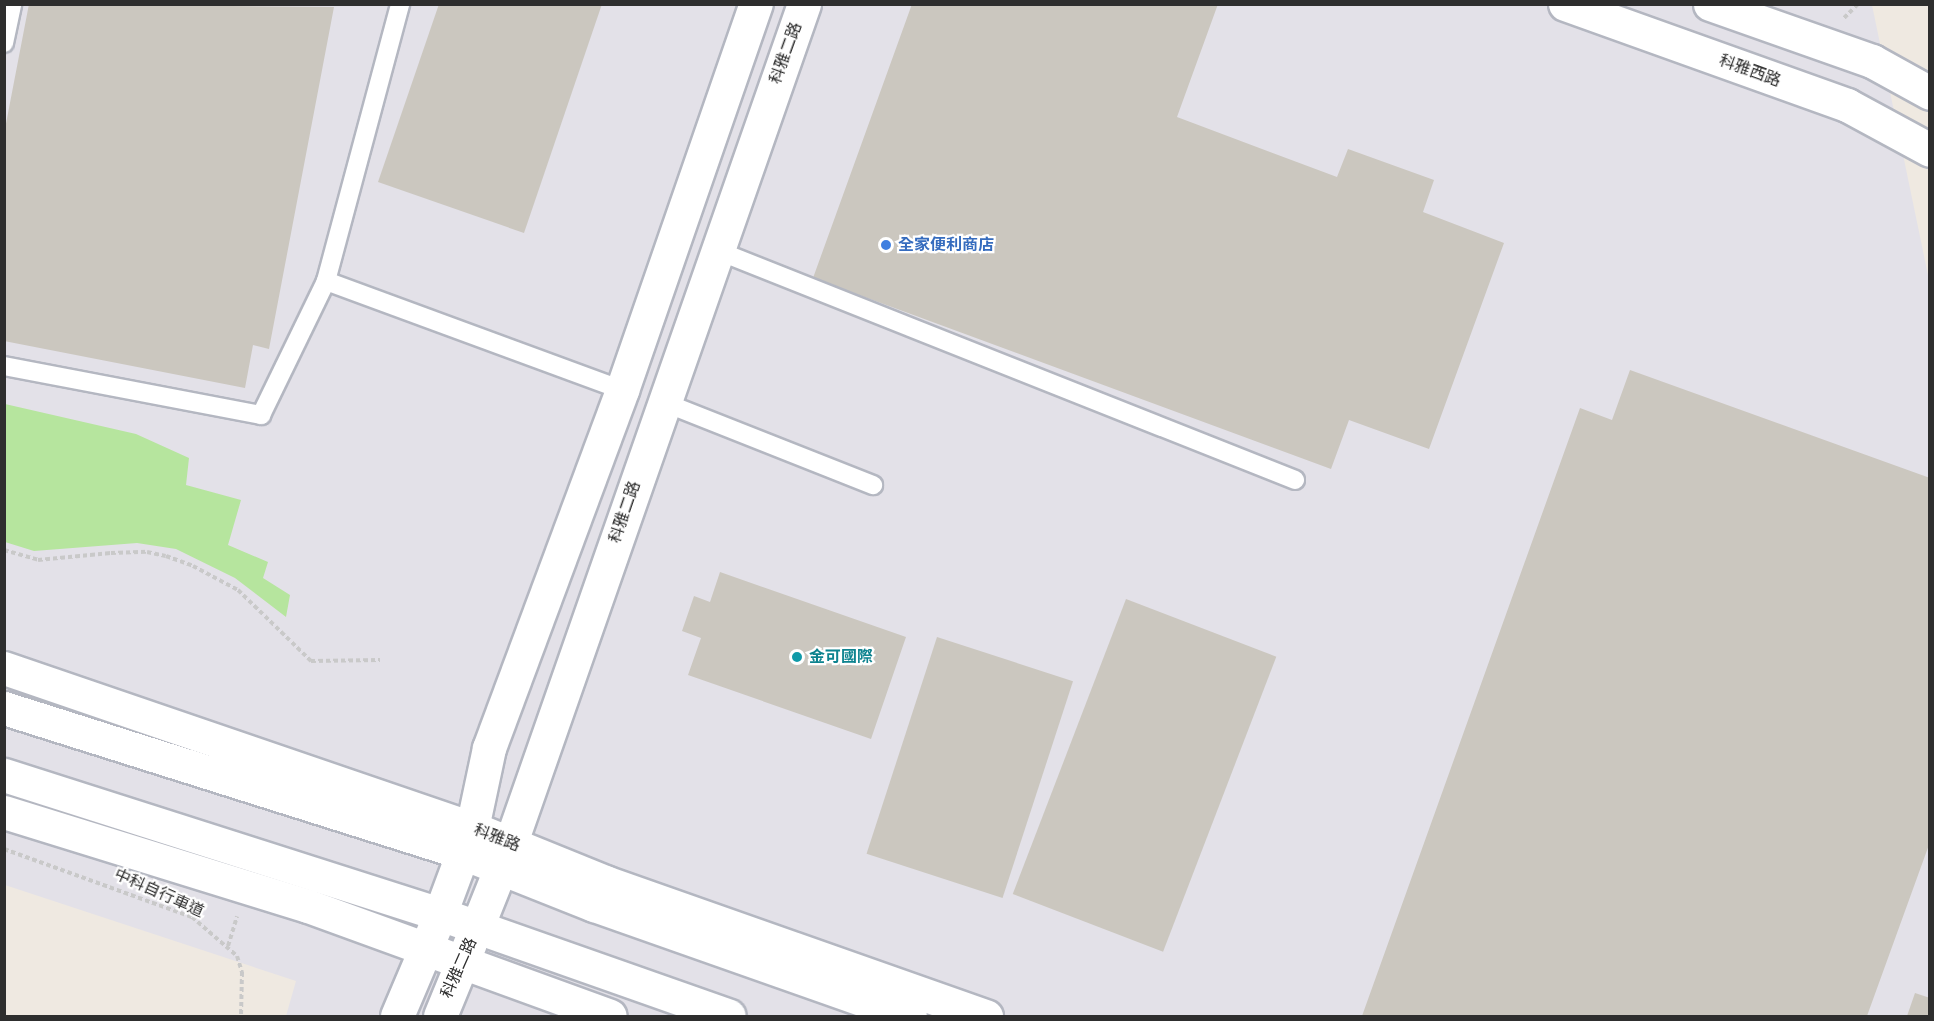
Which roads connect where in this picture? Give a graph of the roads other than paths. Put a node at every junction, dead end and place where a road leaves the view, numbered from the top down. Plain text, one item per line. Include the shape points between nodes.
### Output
1 (12, 4) edge
2 (400, 4) edge
3 (756, 4) edge
4 (804, 4) edge
5 (1565, 4) edge
6 (1710, 4) edge
7 (4, 42) edge
8 (1929, 93) edge
9 (1929, 150) edge
10 (716, 250) junction
11 (326, 281) junction
12 (4, 366) edge
13 (622, 390) junction
14 (663, 402) junction
15 (1295, 480) dead end
16 (873, 485) dead end
17 (4, 668) edge
18 (4, 708) edge
19 (4, 775) edge
20 (4, 812) edge
21 (467, 840) junction
22 (505, 854) junction
23 (440, 914) junction
24 (477, 927) junction
25 (425, 950) junction
26 (462, 963) junction
27 (397, 1017) edge
28 (440, 1017) edge
29 (610, 1017) edge
30 (729, 1017) edge
31 (910, 1017) edge
32 (986, 1017) edge

1 - 7 lane
2 - 11 lane
3 - 13 street
4 - 10 street, 科雅二路
5 - 9 street, 科雅西路 via 1847,105
6 - 8 street via 1872,61
10 - 14 street, 科雅二路
10 - 15 lane
11 - 12 lane via 261,415
11 - 13 lane
13 - 21 street via 489,748
14 - 16 lane
14 - 22 street, 科雅二路
17 - 21 street, 科雅路
18 - 21 street, 科雅路
19 - 23 street
20 - 25 street via 308,906
21 - 22 street, 科雅路
21 - 23 street
22 - 24 street, 科雅二路
22 - 31 street, 科雅路 via 594,905
22 - 32 street, 科雅路 via 605,882
23 - 24 street
23 - 25 street
24 - 26 street, 科雅二路
24 - 30 street
25 - 26 street
25 - 27 street
26 - 28 street, 科雅二路
26 - 29 street

